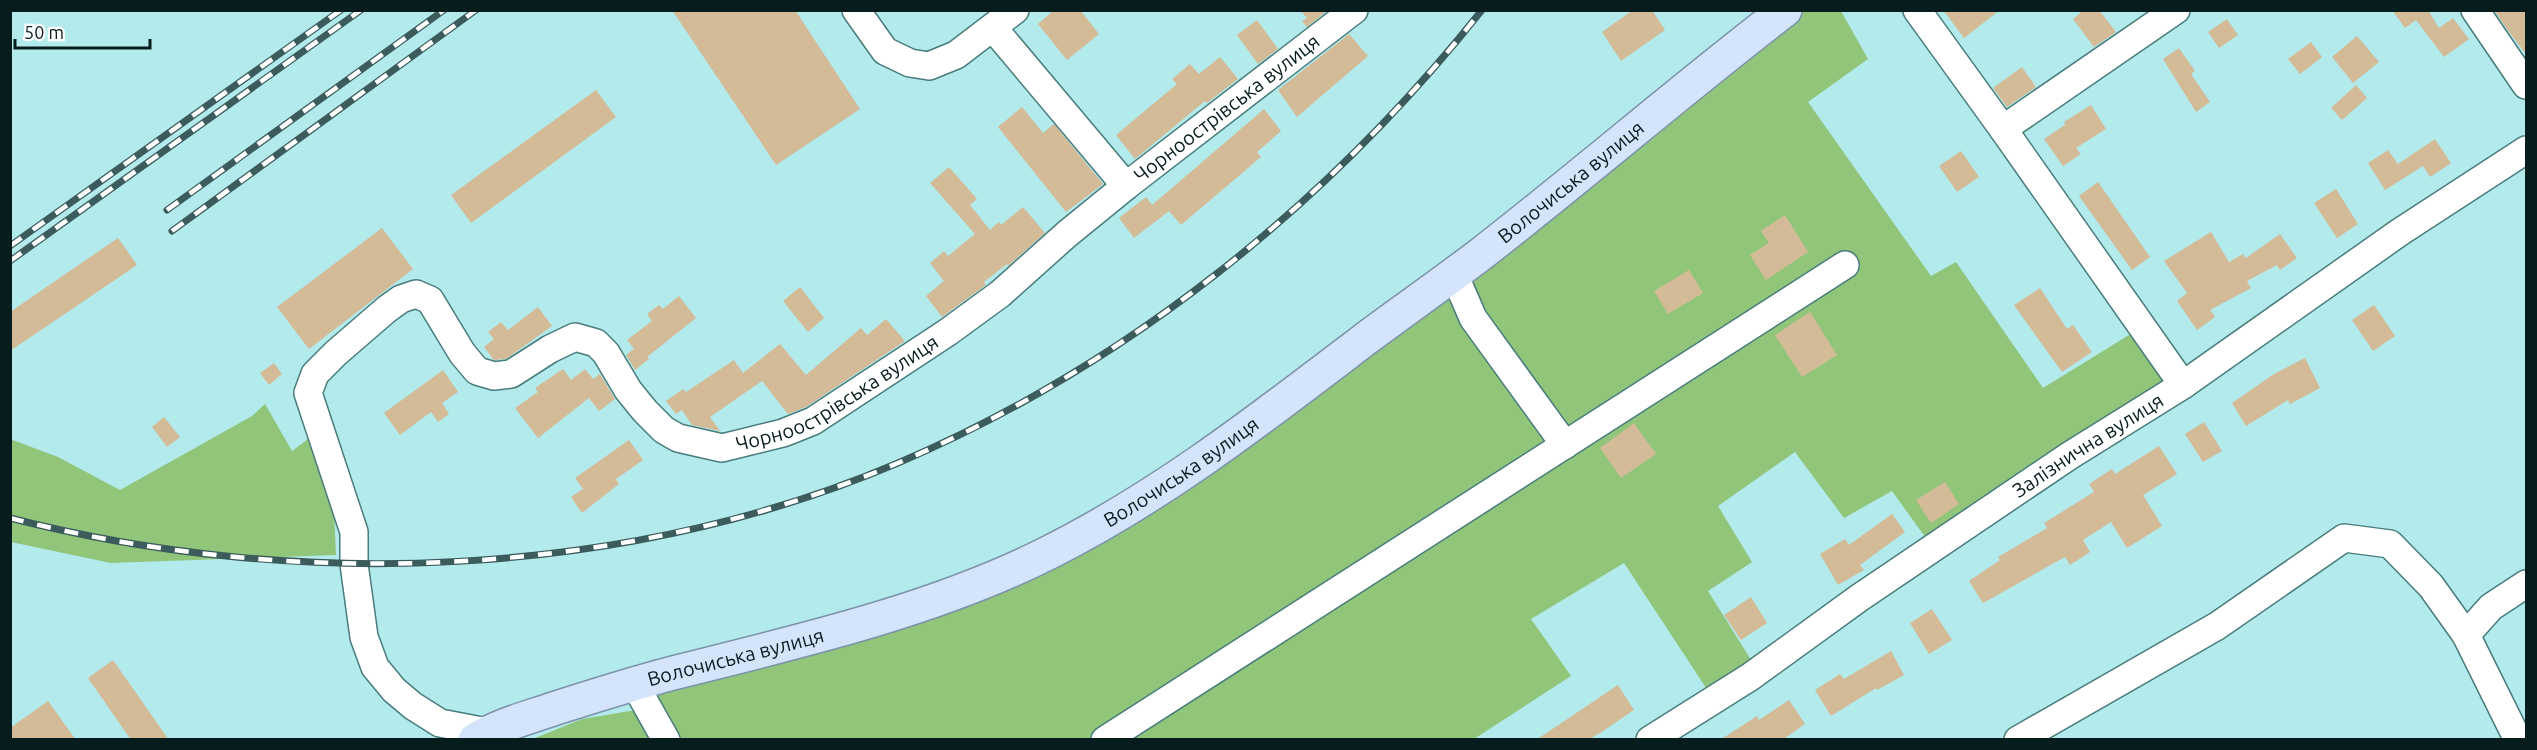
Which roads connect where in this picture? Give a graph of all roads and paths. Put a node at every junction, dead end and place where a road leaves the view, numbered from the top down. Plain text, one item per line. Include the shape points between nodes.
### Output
1 (856, 10) edge
2 (1015, 10) edge
3 (1354, 10) edge
4 (1785, 10) edge
5 (1917, 10) edge
6 (2176, 10) edge
7 (2475, 10) edge
8 (994, 29) junction
9 (2526, 85) edge
10 (2003, 129) junction
11 (2526, 150) edge
12 (1125, 186) junction
13 (1845, 265) dead end
14 (1454, 274) junction
15 (2183, 385) junction
16 (1565, 445) junction
17 (2526, 584) edge
18 (2466, 635) junction
19 (634, 683) junction
20 (481, 736) edge
21 (666, 740) edge
22 (1105, 740) edge
23 (1650, 740) edge
24 (2018, 740) edge
25 (2518, 740) edge

1 - 8 street via 885,51 910,63 929,66 956,56
2 - 8 street
3 - 12 street, Чорноострівська вулиця
4 - 14 main road, Волочиська вулиця
5 - 10 street
6 - 10 street
7 - 9 street
8 - 12 street
10 - 15 street
11 - 15 street, Залізнична вулиця via 2400,232
12 - 20 street, Чорноострівська вулиця via 1000,294 813,421 722,448 678,438 664,430 628,390 596,343 575,337 510,374 494,376 477,371 429,300 416,294 387,309 315,374 308,393 354,532 354,564 364,637 375,667 413,706 440,723
13 - 16 street
14 - 16 street via 1473,318
14 - 19 main road, Волочиська вулиця via 1240,436 1118,514 1048,553 980,583 826,633
15 - 23 street, Залізнична вулиця via 2069,456 1750,677
16 - 22 street
17 - 18 street via 2491,607
18 - 24 street via 2431,586 2390,544 2344,538 2217,626
18 - 25 street
19 - 20 main road, Волочиська вулиця
19 - 21 street

